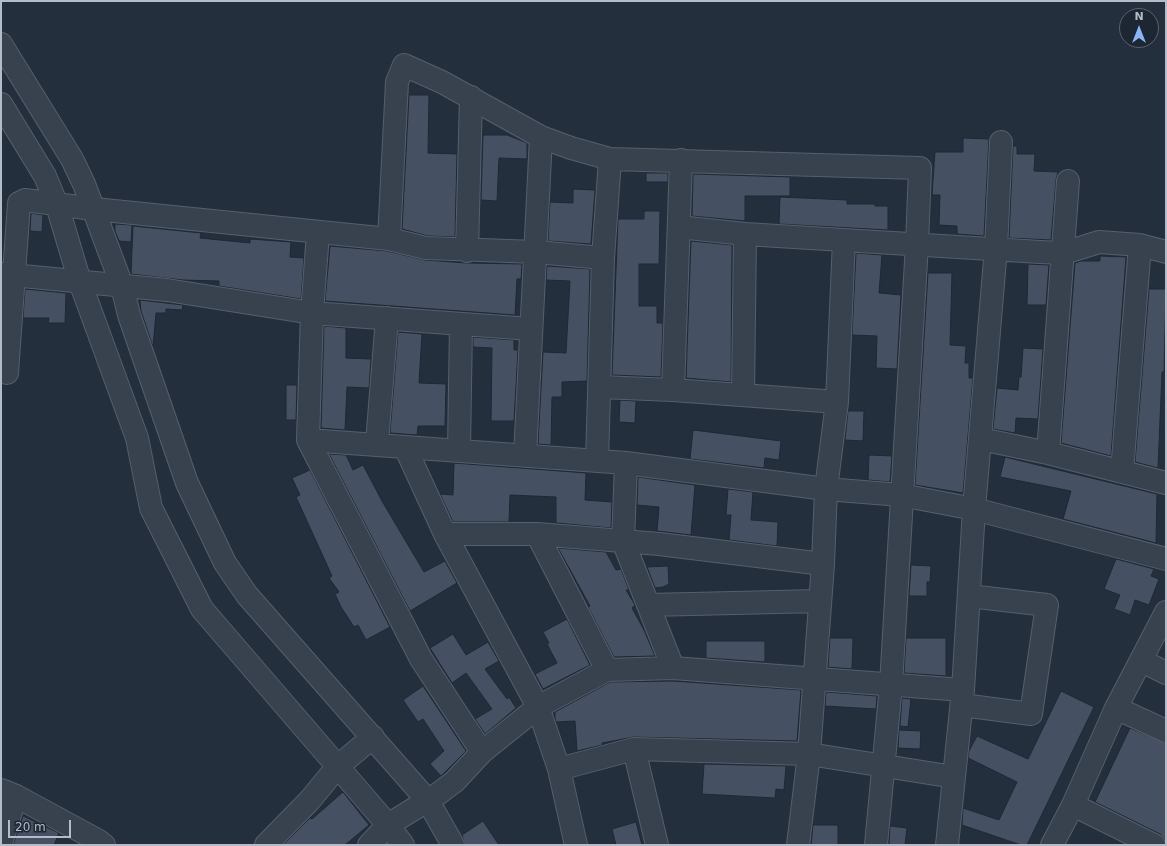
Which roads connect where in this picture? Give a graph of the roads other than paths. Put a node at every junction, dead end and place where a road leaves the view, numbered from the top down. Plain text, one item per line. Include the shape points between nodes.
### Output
1 (1, 44) edge
2 (8, 69) edge
3 (471, 97) junction
4 (1, 104) edge
5 (541, 136) junction
6 (1001, 142) dead end
7 (610, 159) junction
8 (681, 160) junction
9 (1068, 180) dead end
10 (58, 205) junction
11 (94, 209) junction
12 (679, 227) junction
13 (318, 233) junction
14 (745, 234) junction
15 (389, 239) junction
16 (844, 240) junction
17 (918, 244) junction
18 (1140, 245) junction
19 (996, 248) junction
20 (466, 251) junction
21 (536, 252) junction
22 (1166, 252) edge
23 (1064, 253) junction
24 (603, 258) junction
25 (8, 274) edge
26 (80, 282) junction
27 (122, 286) junction
28 (312, 313) junction
29 (387, 318) junction
30 (461, 324) junction
31 (531, 329) junction
32 (8, 373) dead end
33 (600, 386) junction
34 (673, 390) junction
35 (744, 394) junction
36 (837, 402) junction
37 (981, 439) junction
38 (308, 440) junction
39 (377, 444) junction
40 (404, 447) junction
41 (459, 450) junction
42 (1048, 453) junction
43 (525, 456) junction
44 (597, 461) junction
45 (626, 463) junction
46 (1122, 472) junction
47 (1166, 483) edge
48 (826, 489) junction
49 (901, 495) junction
50 (974, 509) junction
51 (445, 534) junction
52 (537, 534) junction
53 (623, 540) junction
54 (1166, 559) edge
55 (823, 564) junction
56 (969, 596) junction
57 (820, 601) junction
58 (648, 605) junction
59 (1166, 612) edge
60 (1142, 661) junction
61 (673, 668) junction
62 (607, 670) junction
63 (1166, 673) edge
64 (814, 678) junction
65 (891, 685) junction
66 (962, 698) junction
67 (538, 707) junction
68 (1116, 708) junction
69 (1166, 731) edge
70 (373, 737) junction
71 (634, 749) junction
72 (482, 752) junction
73 (809, 754) junction
74 (884, 764) junction
75 (337, 767) junction
76 (559, 769) junction
77 (954, 777) junction
78 (8, 793) edge
79 (433, 798) junction
80 (1073, 804) junction
81 (388, 825) junction
82 (1, 843) edge
83 (104, 845) edge
84 (266, 845) edge
85 (369, 845) edge
86 (403, 845) edge
87 (453, 845) edge
88 (576, 845) edge
89 (657, 845) edge
90 (798, 845) edge
91 (876, 845) edge
92 (947, 845) edge
93 (1052, 845) edge
94 (1154, 845) edge

1 - 2 street
2 - 11 street via 72,158
3 - 5 street
3 - 15 street via 404,65 397,82
3 - 20 street
4 - 10 street via 45,176
5 - 7 street
5 - 21 street
6 - 19 street
7 - 8 street
7 - 24 street
8 - 12 street
8 - 17 street via 920,168
9 - 23 street
10 - 11 street
10 - 25 street via 25,200 19,202
10 - 26 street
11 - 13 street
11 - 27 street
12 - 14 street
12 - 34 street
13 - 15 street
13 - 28 street
14 - 16 street
14 - 35 street
15 - 20 street via 426,248
16 - 17 street
16 - 36 street
17 - 19 street
17 - 49 street
18 - 22 street
18 - 23 street via 1099,242
18 - 46 street
19 - 23 street
19 - 37 street
20 - 21 street
21 - 24 street
21 - 31 street
23 - 42 street
24 - 33 street
25 - 26 street
25 - 32 street
26 - 27 street
26 - 75 street via 137,438 151,508 202,609
27 - 28 street via 167,290
27 - 70 street via 187,483 225,563 247,595
28 - 29 street
28 - 38 street
29 - 30 street
29 - 39 street
30 - 31 street
30 - 41 street
31 - 43 street
33 - 34 street
33 - 44 street
34 - 35 street
35 - 36 street
36 - 48 street
37 - 42 street
37 - 50 street
38 - 39 street
38 - 72 street via 421,659
39 - 40 street
40 - 41 street
40 - 51 street
41 - 43 street
42 - 46 street
43 - 44 street
44 - 45 street
45 - 48 street
45 - 53 street
46 - 47 street
48 - 49 street
48 - 55 street
49 - 50 street
49 - 65 street
50 - 54 street
50 - 56 street
51 - 52 street
51 - 67 street
52 - 53 street
52 - 62 street
53 - 55 street
53 - 58 street
55 - 57 street
56 - 66 street
56 - 66 street via 1047,605 1031,714
57 - 58 street
57 - 64 street
58 - 61 street
59 - 60 street
60 - 63 street
60 - 68 street
61 - 62 street
61 - 64 street
62 - 67 street
64 - 65 street
64 - 73 street
65 - 66 street
65 - 74 street
66 - 77 street
67 - 72 street
67 - 76 street
68 - 69 street
68 - 80 street
70 - 75 street
70 - 79 street
71 - 73 street
71 - 76 street
71 - 89 street
72 - 79 street via 455,781
73 - 74 street
73 - 90 street
74 - 77 street
74 - 91 street
75 - 81 street
75 - 84 street via 310,800
76 - 88 street
77 - 92 street
78 - 82 street
78 - 83 street
79 - 81 street
79 - 87 street
80 - 93 street
80 - 94 street
81 - 85 street
81 - 86 street

